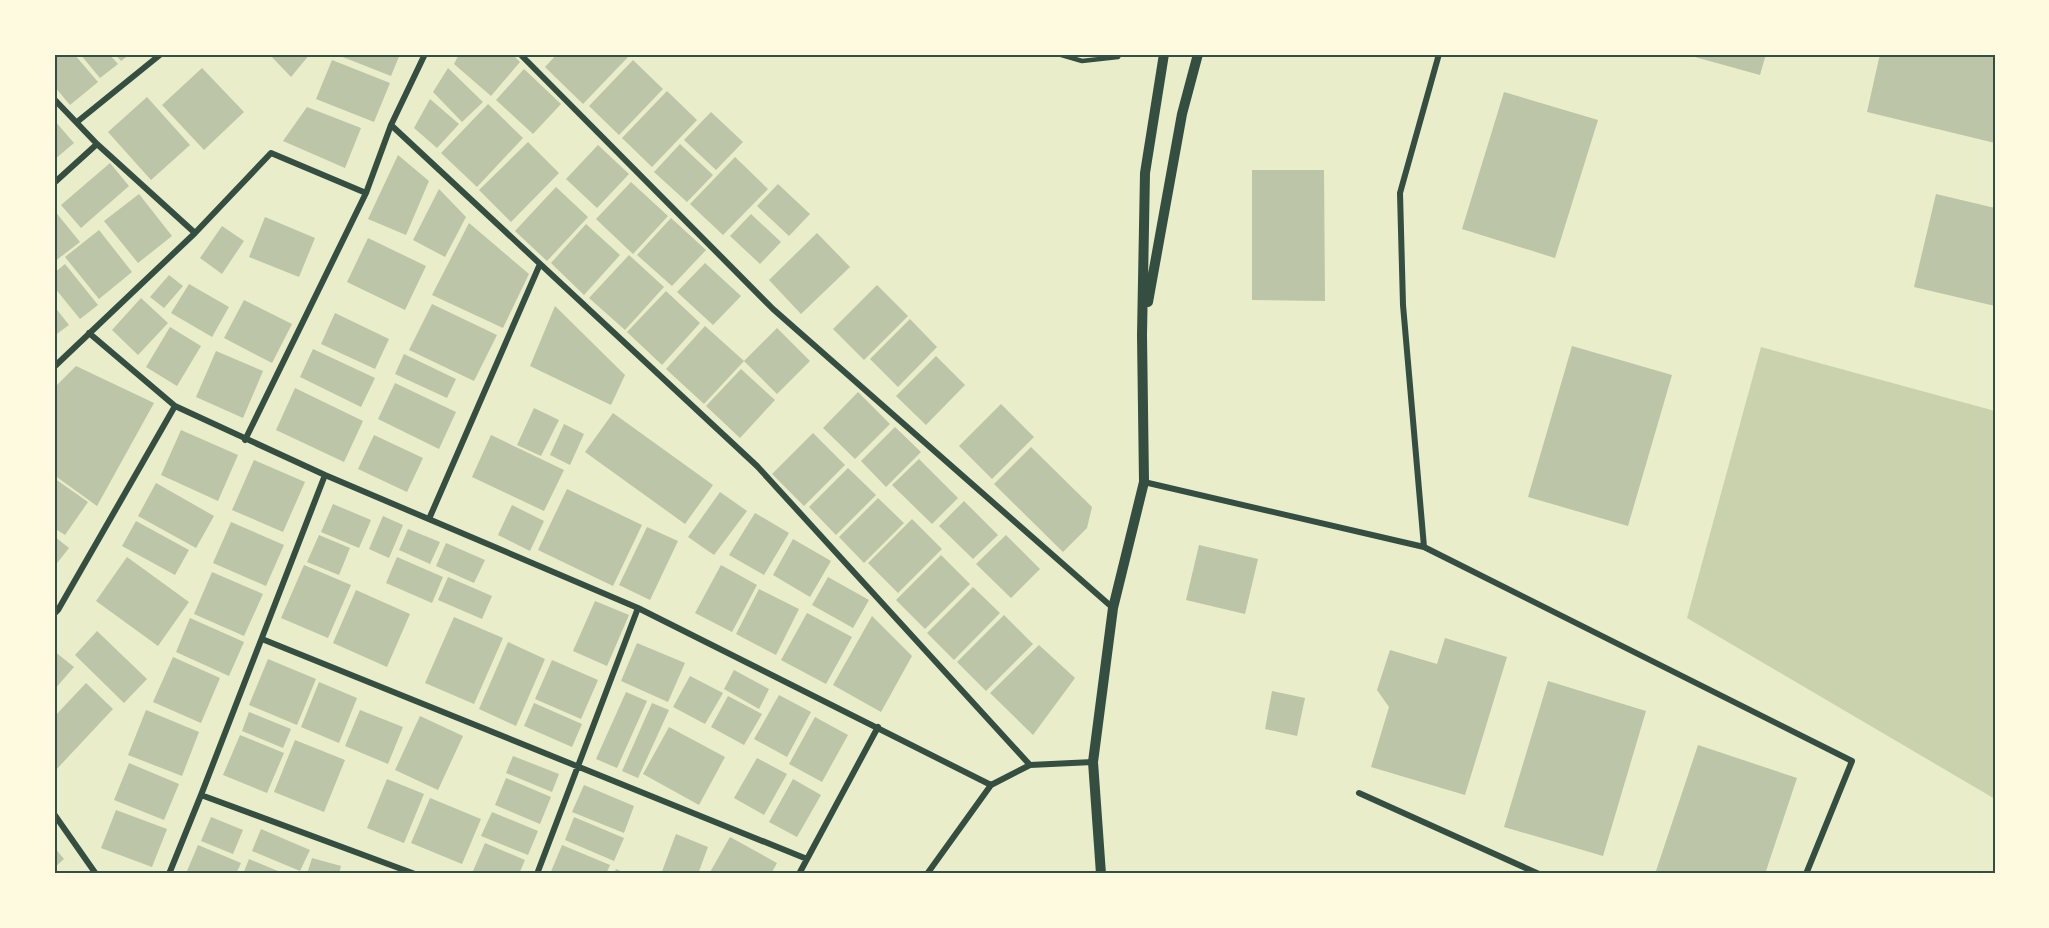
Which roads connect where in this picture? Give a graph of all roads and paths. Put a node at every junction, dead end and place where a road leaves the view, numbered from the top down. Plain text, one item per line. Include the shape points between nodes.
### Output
1 (161, 54) edge
2 (425, 54) edge
3 (520, 54) edge
4 (1058, 54) edge
5 (1120, 54) edge
6 (1164, 54) edge
7 (1198, 54) edge
8 (1439, 54) edge
9 (54, 99) edge
10 (77, 122) junction
11 (391, 125) junction
12 (97, 144) junction
13 (54, 183) edge
14 (366, 193) junction
15 (195, 233) junction
16 (540, 264) junction
17 (89, 333) junction
18 (1142, 334) junction
19 (54, 367) edge
20 (175, 406) junction
21 (244, 440) junction
22 (325, 475) junction
23 (1144, 482) junction
24 (429, 519) junction
25 (1424, 547) junction
26 (638, 608) junction
27 (1113, 608) junction
28 (54, 614) edge
29 (262, 639) junction
30 (878, 727) junction
31 (1093, 762) junction
32 (1030, 765) junction
33 (578, 767) junction
34 (991, 785) junction
35 (1359, 793) dead end
36 (201, 795) junction
37 (54, 814) edge
38 (807, 859) junction
39 (96, 874) edge
40 (169, 874) edge
41 (416, 874) edge
42 (537, 874) edge
43 (799, 874) edge
44 (927, 874) edge
45 (1101, 874) edge
46 (1539, 874) edge
47 (1806, 874) edge

1 - 10 street
2 - 11 street
3 - 27 street via 773,309
4 - 5 lane via 1082,62
6 - 18 street via 1145,173
7 - 18 street via 1182,114
8 - 25 street via 1400,193 1403,305
9 - 10 street
10 - 12 street
11 - 14 street
11 - 16 street
12 - 13 street
12 - 15 street
14 - 15 street via 271,153
14 - 21 street
15 - 17 street
16 - 24 street
16 - 32 street via 757,466
17 - 19 street
17 - 20 street
18 - 23 street
20 - 21 street
20 - 28 street
21 - 22 street
22 - 24 street
22 - 29 street
23 - 25 street
23 - 27 street
24 - 26 street
25 - 47 street via 1852,761
26 - 30 street
26 - 33 street
27 - 31 street
29 - 33 street
29 - 36 street
30 - 34 street
30 - 38 street
31 - 32 street
31 - 45 street
32 - 34 street
33 - 38 street
33 - 42 street
34 - 44 street
35 - 46 street
36 - 40 street
36 - 41 street
37 - 39 street
38 - 43 street

